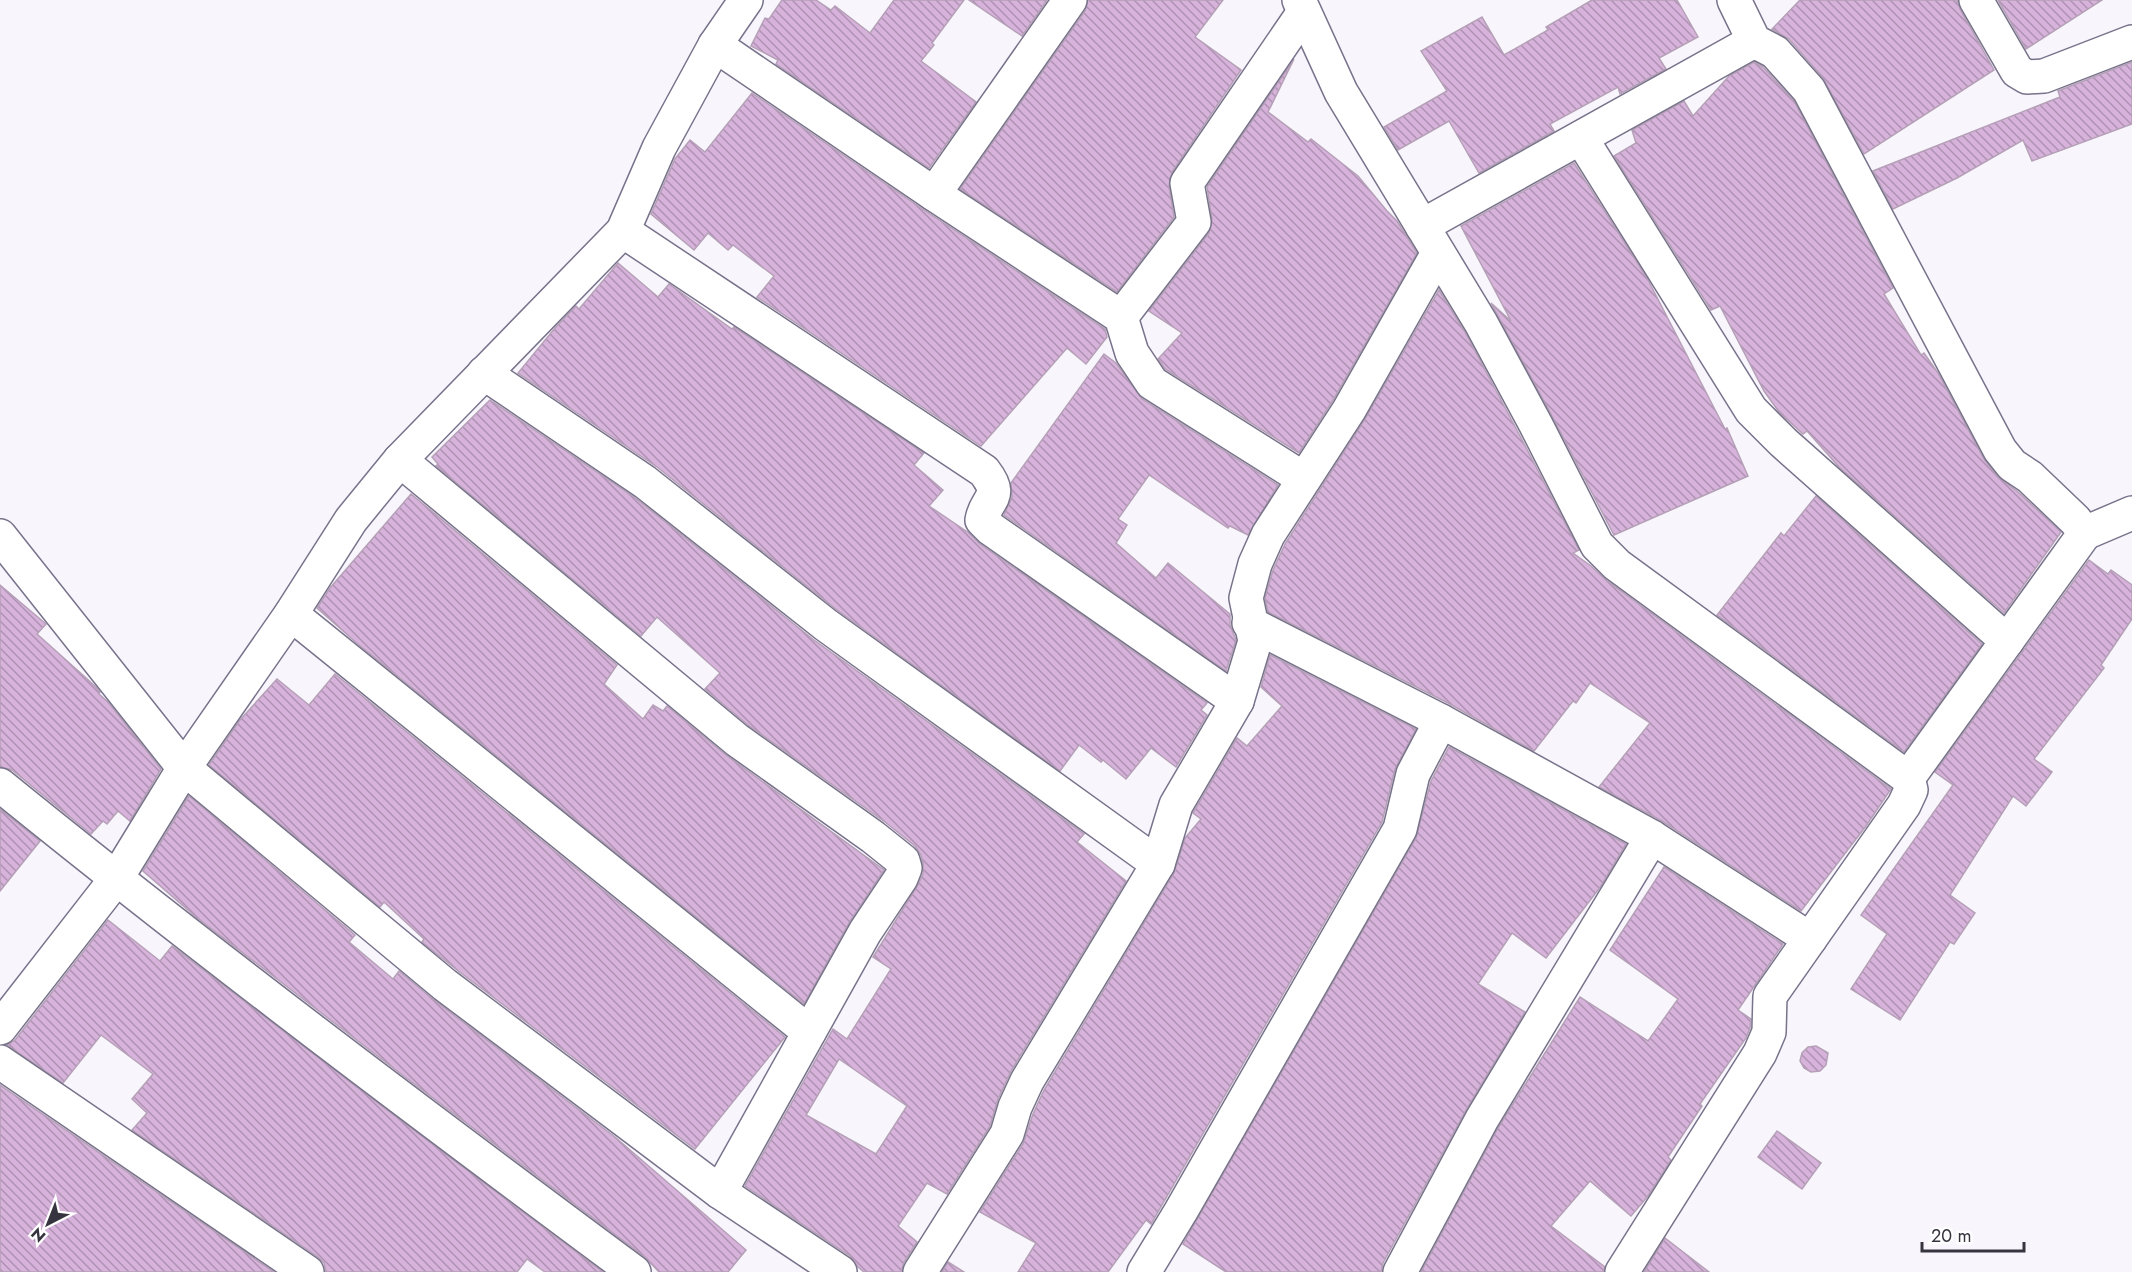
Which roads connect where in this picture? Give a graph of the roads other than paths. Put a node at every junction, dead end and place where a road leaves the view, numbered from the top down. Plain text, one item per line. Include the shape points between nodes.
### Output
1 (730, 0) edge
2 (747, 0) edge
3 (1070, 0) edge
4 (1734, 0) edge
5 (1976, 0) edge
6 (1302, 6) edge
7 (1754, 41) junction
8 (2132, 42) edge
9 (716, 45) junction
10 (1581, 138) junction
11 (934, 194) junction
12 (623, 231) junction
13 (1430, 239) junction
14 (1120, 317) junction
15 (484, 373) junction
16 (400, 460) junction
17 (1304, 479) junction
18 (2132, 513) edge
19 (2085, 533) junction
20 (0, 536) edge
21 (291, 614) junction
22 (1249, 623) junction
23 (2007, 641) junction
24 (1237, 701) junction
25 (1441, 721) junction
26 (184, 768) junction
27 (1908, 778) junction
28 (0, 785) edge
29 (1652, 837) junction
30 (1158, 864) junction
31 (116, 879) junction
32 (1810, 939) junction
33 (0, 1028) edge
34 (809, 1032) junction
35 (0, 1062) edge
36 (720, 1192) junction
37 (306, 1272) edge
38 (634, 1272) edge
39 (840, 1272) edge
40 (920, 1272) edge
41 (1144, 1272) edge
42 (1400, 1272) edge
43 (1622, 1272) edge

1 - 9 street
2 - 9 street
3 - 11 street
4 - 7 street
5 - 8 street via 2018,71 2027,78 2044,76
6 - 13 street via 1341,92
6 - 14 street via 1187,183 1194,222
7 - 10 street
7 - 19 street via 1775,52 1809,90 2000,450
9 - 11 street
9 - 12 street via 659,148
10 - 13 street
10 - 23 street via 1751,410
11 - 14 street
12 - 15 street
12 - 24 street via 984,471 992,481 994,493 982,520 991,529
13 - 17 street via 1348,410
13 - 27 street via 1509,374 1597,544 1617,565
14 - 17 street via 1132,353 1152,383
15 - 16 street
15 - 30 street via 645,482 826,625
16 - 21 street via 351,520
16 - 34 street via 737,740 903,861 901,878 864,932
17 - 22 street via 1268,535 1255,564 1246,598
18 - 19 street
19 - 23 street
20 - 26 street
21 - 26 street
21 - 34 street
22 - 24 street via 1255,641
22 - 25 street
23 - 27 street
24 - 30 street via 1176,805
25 - 29 street
25 - 41 street via 1413,774 1400,829
26 - 31 street
26 - 36 street via 446,985
27 - 32 street via 1911,790 1904,805
28 - 31 street
29 - 32 street
29 - 42 street via 1482,1119
30 - 40 street via 1026,1081 1007,1134
31 - 33 street
31 - 38 street
32 - 43 street via 1770,996 1769,1032 1760,1053
34 - 36 street
35 - 37 street
36 - 39 street

